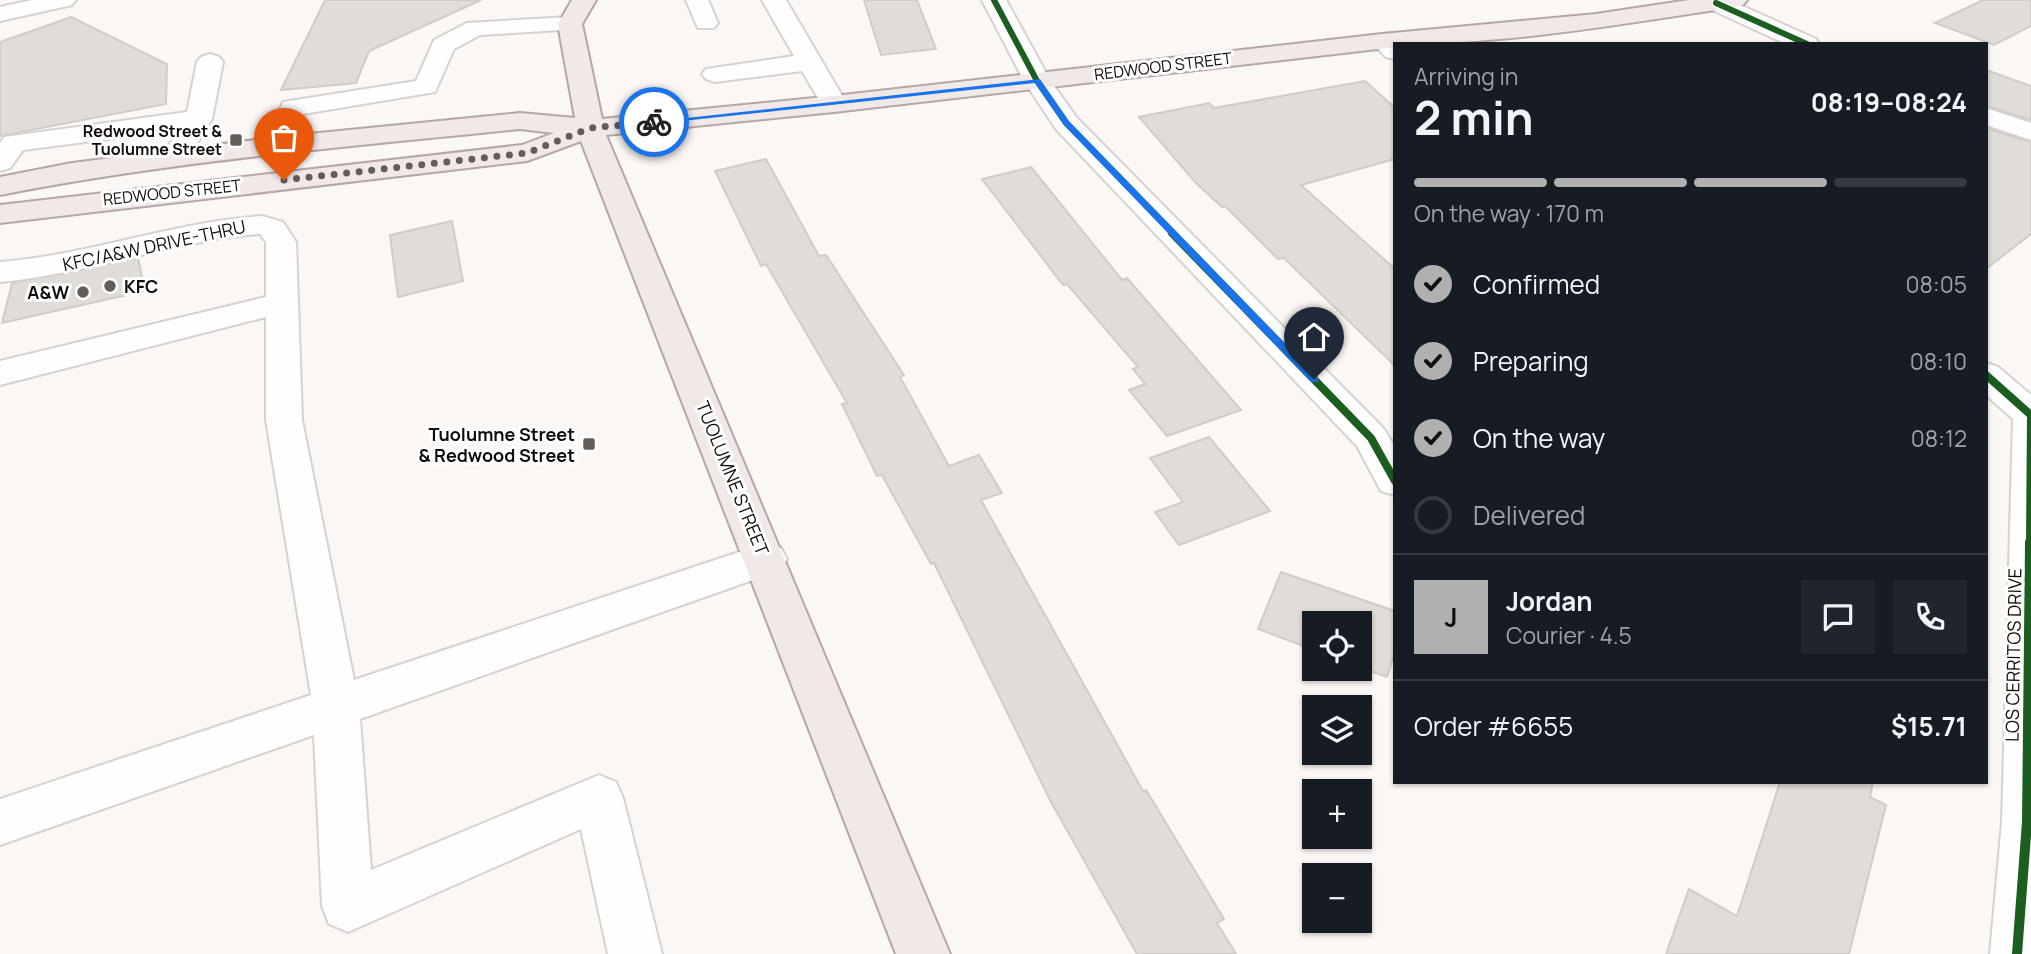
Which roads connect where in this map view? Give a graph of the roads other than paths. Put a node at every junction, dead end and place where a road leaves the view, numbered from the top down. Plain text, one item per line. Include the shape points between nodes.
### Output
1 (64, 0) edge
2 (584, 0) edge
3 (688, 0) edge
4 (775, 0) edge
5 (994, 0) edge
6 (1726, 1) edge
7 (702, 8) edge
8 (0, 14) edge
9 (570, 24) junction
10 (1422, 42) edge
11 (1803, 42) edge
12 (1389, 46) edge
13 (210, 62) dead end
14 (810, 62) junction
15 (715, 74) dead end
16 (1037, 81) junction
17 (834, 104) junction
18 (1988, 117) edge
19 (200, 119) junction
20 (590, 128) junction
21 (2031, 132) edge
22 (279, 145) junction
23 (175, 157) junction
24 (0, 162) edge
25 (0, 186) edge
26 (0, 214) edge
27 (0, 272) edge
28 (282, 303) junction
29 (0, 373) edge
30 (1988, 377) edge
31 (1393, 477) edge
32 (766, 559) junction
33 (337, 706) junction
34 (0, 822) edge
35 (635, 954) edge
36 (923, 954) edge
37 (2017, 954) edge

1 - 8 street
2 - 9 main road
3 - 7 street
4 - 14 street
5 - 16 street
6 - 10 main road, REDWOOD STREET
6 - 11 street
9 - 20 main road, TUOLUMNE STREET
9 - 22 street via 475,28 443,46 426,87 292,108
12 - 16 main road, REDWOOD STREET
13 - 19 street
14 - 15 street
14 - 17 street
16 - 17 main road, REDWOOD STREET
16 - 31 street via 1066,123 1371,438
17 - 20 main road, REDWOOD STREET
18 - 21 street
19 - 23 street
19 - 24 street via 14,143
20 - 22 main road, REDWOOD STREET via 520,121
20 - 26 main road, REDWOOD STREET via 527,153
20 - 32 main road, TUOLUMNE STREET
22 - 23 main road, REDWOOD STREET
23 - 25 main road, REDWOOD STREET
27 - 28 street, KFC/A&W DRIVE-THRU via 35,269 222,228 262,225 272,228 281,243
28 - 29 street
28 - 33 street via 284,420
30 - 37 street, LOS CERRITOS DRIVE via 2031,415 2027,822
32 - 33 street
32 - 36 main road, TUOLUMNE STREET
33 - 34 street
33 - 35 street via 348,906 599,798

